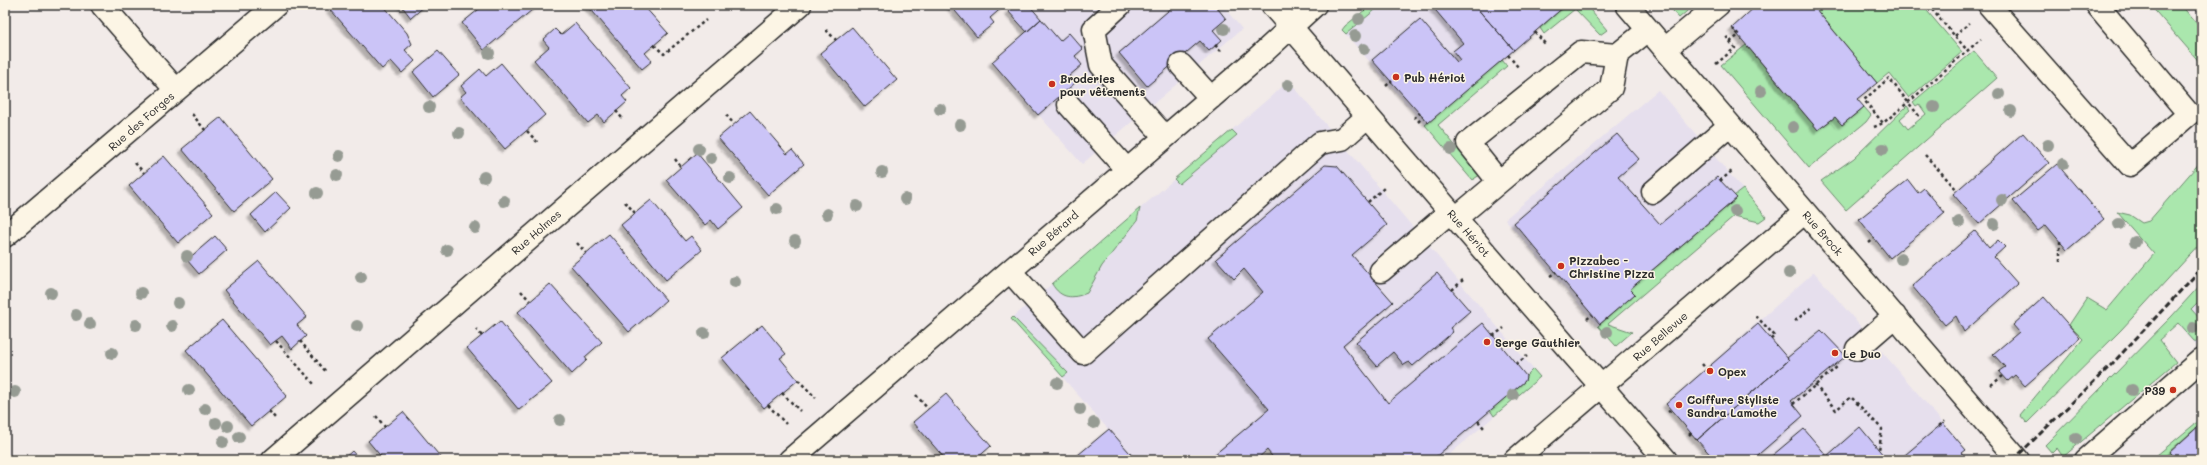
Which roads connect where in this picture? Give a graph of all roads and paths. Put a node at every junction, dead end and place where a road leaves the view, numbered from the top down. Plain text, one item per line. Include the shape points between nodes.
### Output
1 (102, 5) edge
2 (276, 5) edge
3 (800, 5) edge
4 (1120, 5) edge
5 (1272, 5) edge
6 (1315, 5) edge
7 (1627, 5) edge
8 (1718, 5) edge
9 (1928, 5) edge
10 (1935, 5) edge
11 (1989, 5) edge
12 (2097, 5) edge
13 (1931, 9) junction
14 (706, 20) dead end
15 (1291, 27) junction
16 (826, 30) dead end
17 (1648, 30) junction
18 (1723, 33) dead end
19 (1739, 35) dead end
20 (836, 40) dead end
21 (1730, 42) junction
22 (654, 45) dead end
23 (1216, 45) dead end
24 (1664, 49) junction
25 (1221, 51) dead end
26 (1617, 55) junction
27 (1716, 64) dead end
28 (1181, 65) dead end
29 (1392, 81) dead end
30 (1386, 86) dead end
31 (176, 90) junction
32 (1211, 98) junction
33 (1908, 102) junction
34 (1069, 105) dead end
35 (189, 111) dead end
36 (616, 112) dead end
37 (1420, 113) dead end
38 (726, 115) dead end
39 (1368, 116) junction
40 (1919, 116) dead end
41 (1423, 117) dead end
42 (622, 118) dead end
43 (1414, 118) dead end
44 (1418, 122) dead end
45 (1883, 123) junction
46 (734, 124) dead end
47 (1730, 125) junction
48 (1874, 127) dead end
49 (205, 130) dead end
50 (527, 130) dead end
51 (1165, 137) junction
52 (539, 144) dead end
53 (1925, 155) dead end
54 (132, 158) dead end
55 (675, 159) dead end
56 (681, 167) dead end
57 (1126, 170) junction
58 (1732, 171) dead end
59 (144, 173) dead end
60 (1720, 181) dead end
61 (1499, 182) junction
62 (1384, 188) dead end
63 (1957, 190) dead end
64 (1653, 192) dead end
65 (625, 202) dead end
66 (1368, 202) dead end
67 (1805, 212) junction
68 (635, 213) dead end
69 (1453, 215) junction
70 (5, 236) edge
71 (1874, 239) dead end
72 (2060, 241) dead end
73 (577, 243) dead end
74 (1869, 243) dead end
75 (586, 253) dead end
76 (2060, 264) dead end
77 (1381, 270) dead end
78 (1010, 271) junction
79 (1556, 272) dead end
80 (1550, 276) dead end
81 (1463, 280) dead end
82 (1452, 290) dead end
83 (520, 291) dead end
84 (530, 301) dead end
85 (1812, 307) dead end
86 (1592, 315) dead end
87 (1756, 316) dead end
88 (1895, 316) junction
89 (1587, 319) dead end
90 (1795, 322) dead end
91 (1504, 328) dead end
92 (476, 329) dead end
93 (482, 336) dead end
94 (1493, 336) dead end
95 (1771, 339) dead end
96 (276, 341) dead end
97 (300, 341) dead end
98 (1857, 349) joint
99 (1527, 356) dead end
100 (2202, 360) edge
101 (1516, 364) dead end
102 (1702, 364) dead end
103 (1706, 368) dead end
104 (327, 373) dead end
105 (2003, 376) dead end
106 (798, 380) dead end
107 (314, 384) dead end
108 (1815, 385) junction
109 (1991, 386) dead end
110 (1601, 387) junction
111 (782, 393) dead end
112 (916, 395) dead end
113 (816, 398) dead end
114 (1793, 404) dead end
115 (768, 405) dead end
116 (928, 409) dead end
117 (269, 411) dead end
118 (800, 411) dead end
119 (376, 416) dead end
120 (275, 418) dead end
121 (1478, 421) dead end
122 (1944, 421) dead end
123 (786, 424) dead end
124 (1938, 426) dead end
125 (385, 427) dead end
126 (1484, 428) dead end
127 (1880, 450) dead end
128 (327, 457) dead end
129 (273, 460) edge
130 (329, 460) edge
131 (790, 460) edge
132 (1515, 460) edge
133 (1666, 460) edge
134 (2018, 460) edge
135 (2086, 460) edge

1 - 31 street
2 - 31 street, Rue des Forges
3 - 129 street, Rue Holmes
4 - 51 street via 1094,29 1101,65
5 - 15 street, Rue Hériot
6 - 15 street, Rue Bérard
7 - 17 street, Rue Brock
8 - 24 street
9 - 13 path
10 - 13 path
11 - 12 street via 2130,165 2189,114
13 - 33 path via 1967,50
14 - 22 path via 664,54
15 - 32 street, Rue Bérard
15 - 39 street, Rue Hériot
16 - 20 path
17 - 24 street, Rue Brock
17 - 26 street
18 - 21 path
19 - 21 path
21 - 27 path via 1736,48
23 - 25 path
24 - 47 street, Rue Brock
26 - 61 street via 1610,88
26 - 61 street via 1581,52 1468,144
28 - 32 street
29 - 30 path
31 - 70 street, Rue des Forges
32 - 51 street, Rue Bérard
33 - 40 path
33 - 45 path
33 - 45 path via 1889,78 1864,100
34 - 57 street
35 - 49 path
36 - 42 path
37 - 43 path
38 - 46 path
39 - 69 street, Rue Hériot
39 - 78 street via 1342,139 1320,143 1083,353
41 - 44 path
45 - 48 path
47 - 64 street
47 - 67 street, Rue Brock
50 - 52 path
51 - 57 street, Rue Bérard
53 - 63 path
54 - 59 path
55 - 56 path
57 - 78 street, Rue Bérard
58 - 60 path
61 - 69 street
62 - 66 path
65 - 68 path
67 - 88 street, Rue Brock
67 - 110 street, Rue Bellevue
69 - 77 street
69 - 110 street, Rue Hériot
71 - 74 path
72 - 76 path
73 - 75 path
78 - 131 street, Rue Bérard
79 - 80 path
81 - 82 path
83 - 84 path
85 - 90 path
86 - 89 path
87 - 95 path via 1775,336
88 - 98 street
88 - 134 street, Rue Brock
91 - 94 path
92 - 93 path
96 - 107 path
97 - 104 path
98 - 108 path
99 - 101 path
100 - 135 street
102 - 103 path
105 - 109 path
106 - 113 path
108 - 114 path
108 - 127 path via 1836,410 1851,397 1882,429
110 - 132 street, Rue Bellevue
110 - 133 street, Rue Hériot
111 - 118 path
112 - 116 path
115 - 123 path
117 - 120 path
119 - 125 path
121 - 126 path
122 - 124 path
128 - 130 path

